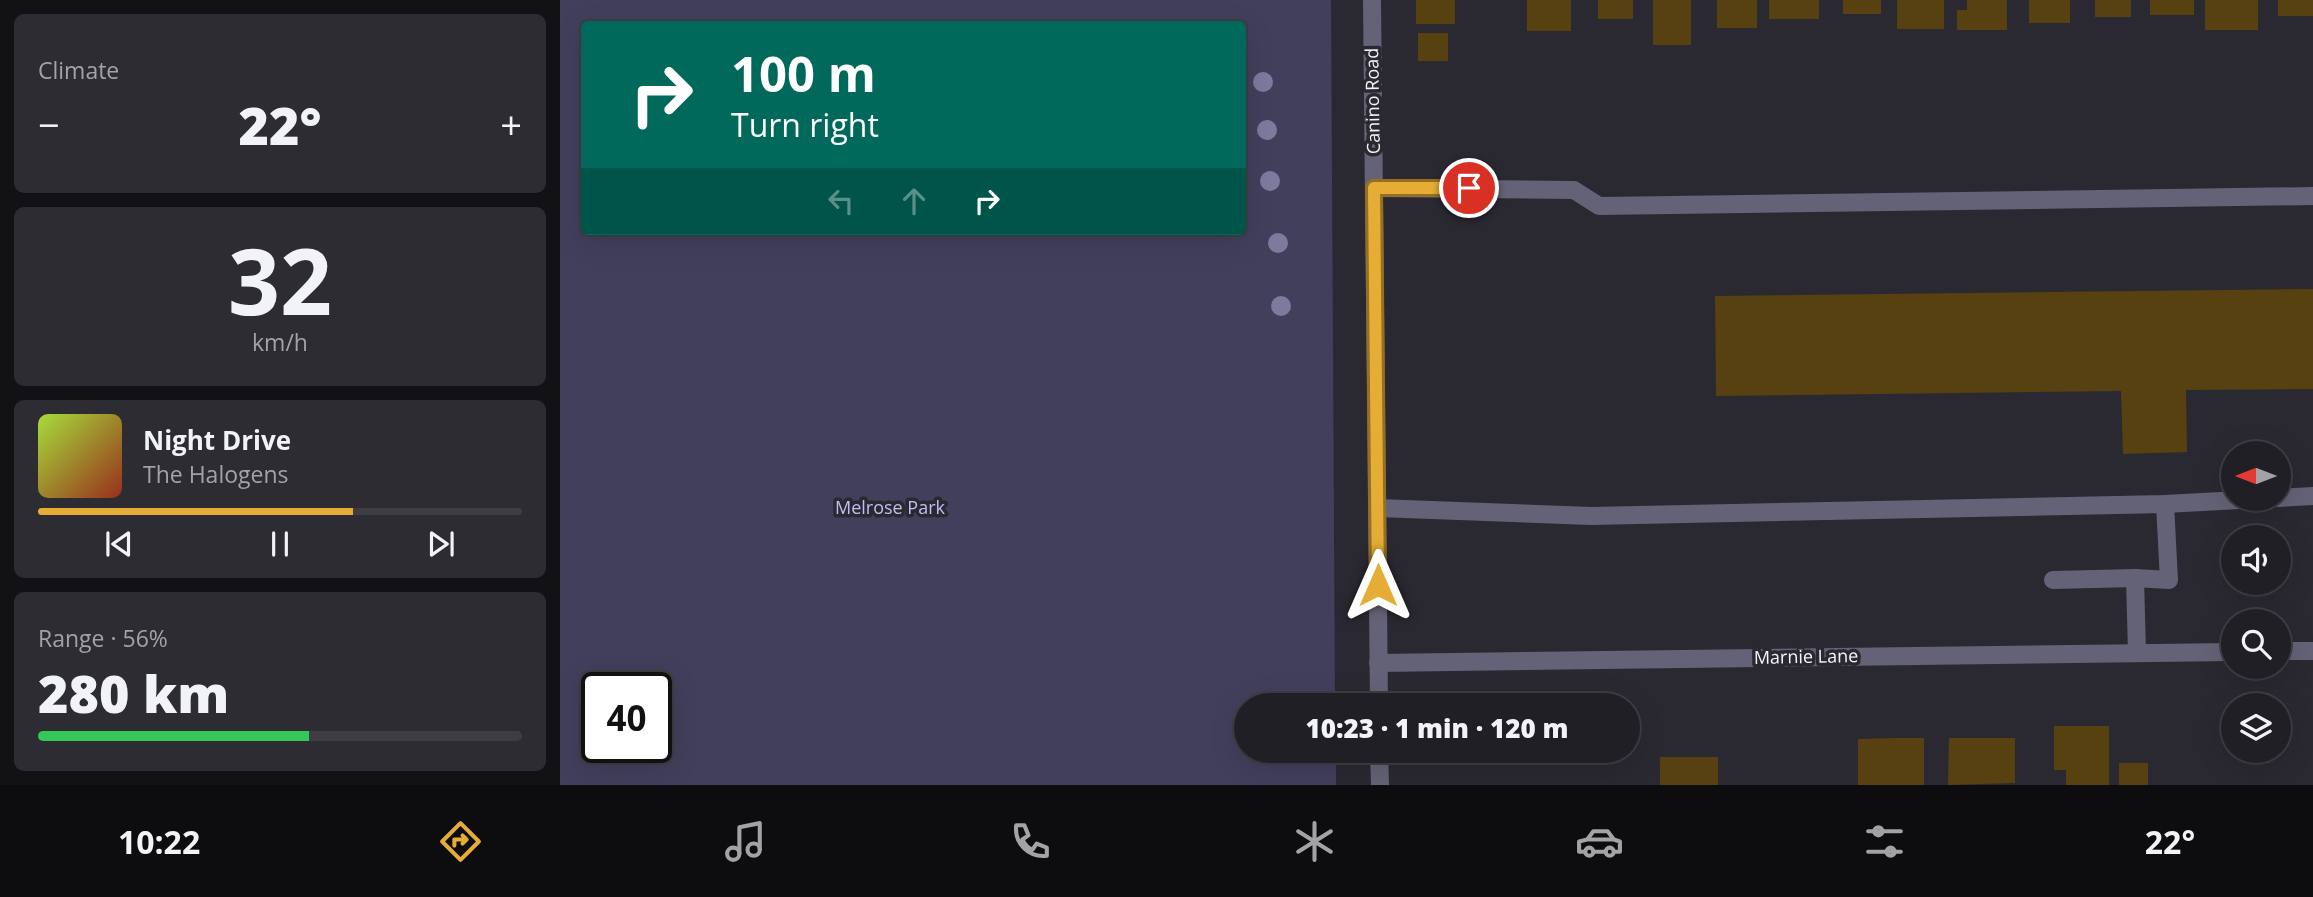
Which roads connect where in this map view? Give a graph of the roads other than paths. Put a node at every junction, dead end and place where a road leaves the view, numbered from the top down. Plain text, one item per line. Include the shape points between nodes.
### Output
1 (1372, 0) edge
2 (1374, 188) junction
3 (2313, 196) edge
4 (2313, 496) edge
5 (2291, 497) edge
6 (2221, 501) edge
7 (2165, 504) junction
8 (1378, 508) junction
9 (2135, 578) junction
10 (2053, 580) dead end
11 (2291, 651) edge
12 (2313, 651) edge
13 (2221, 652) edge
14 (2137, 653) junction
15 (1378, 663) junction
16 (1379, 693) edge
17 (1379, 763) edge
18 (1380, 785) edge

1 - 2 street, Canino Road
2 - 3 street via 1574,190 1599,205
2 - 8 street, Canino Road
4 - 5 street
6 - 7 street
7 - 8 street via 1591,516
7 - 9 street via 2169,580
8 - 15 street, Canino Road
9 - 10 street
9 - 14 street
11 - 12 street
13 - 14 street, Marnie Lane
14 - 15 street, Marnie Lane
15 - 16 street, Canino Road
17 - 18 street

